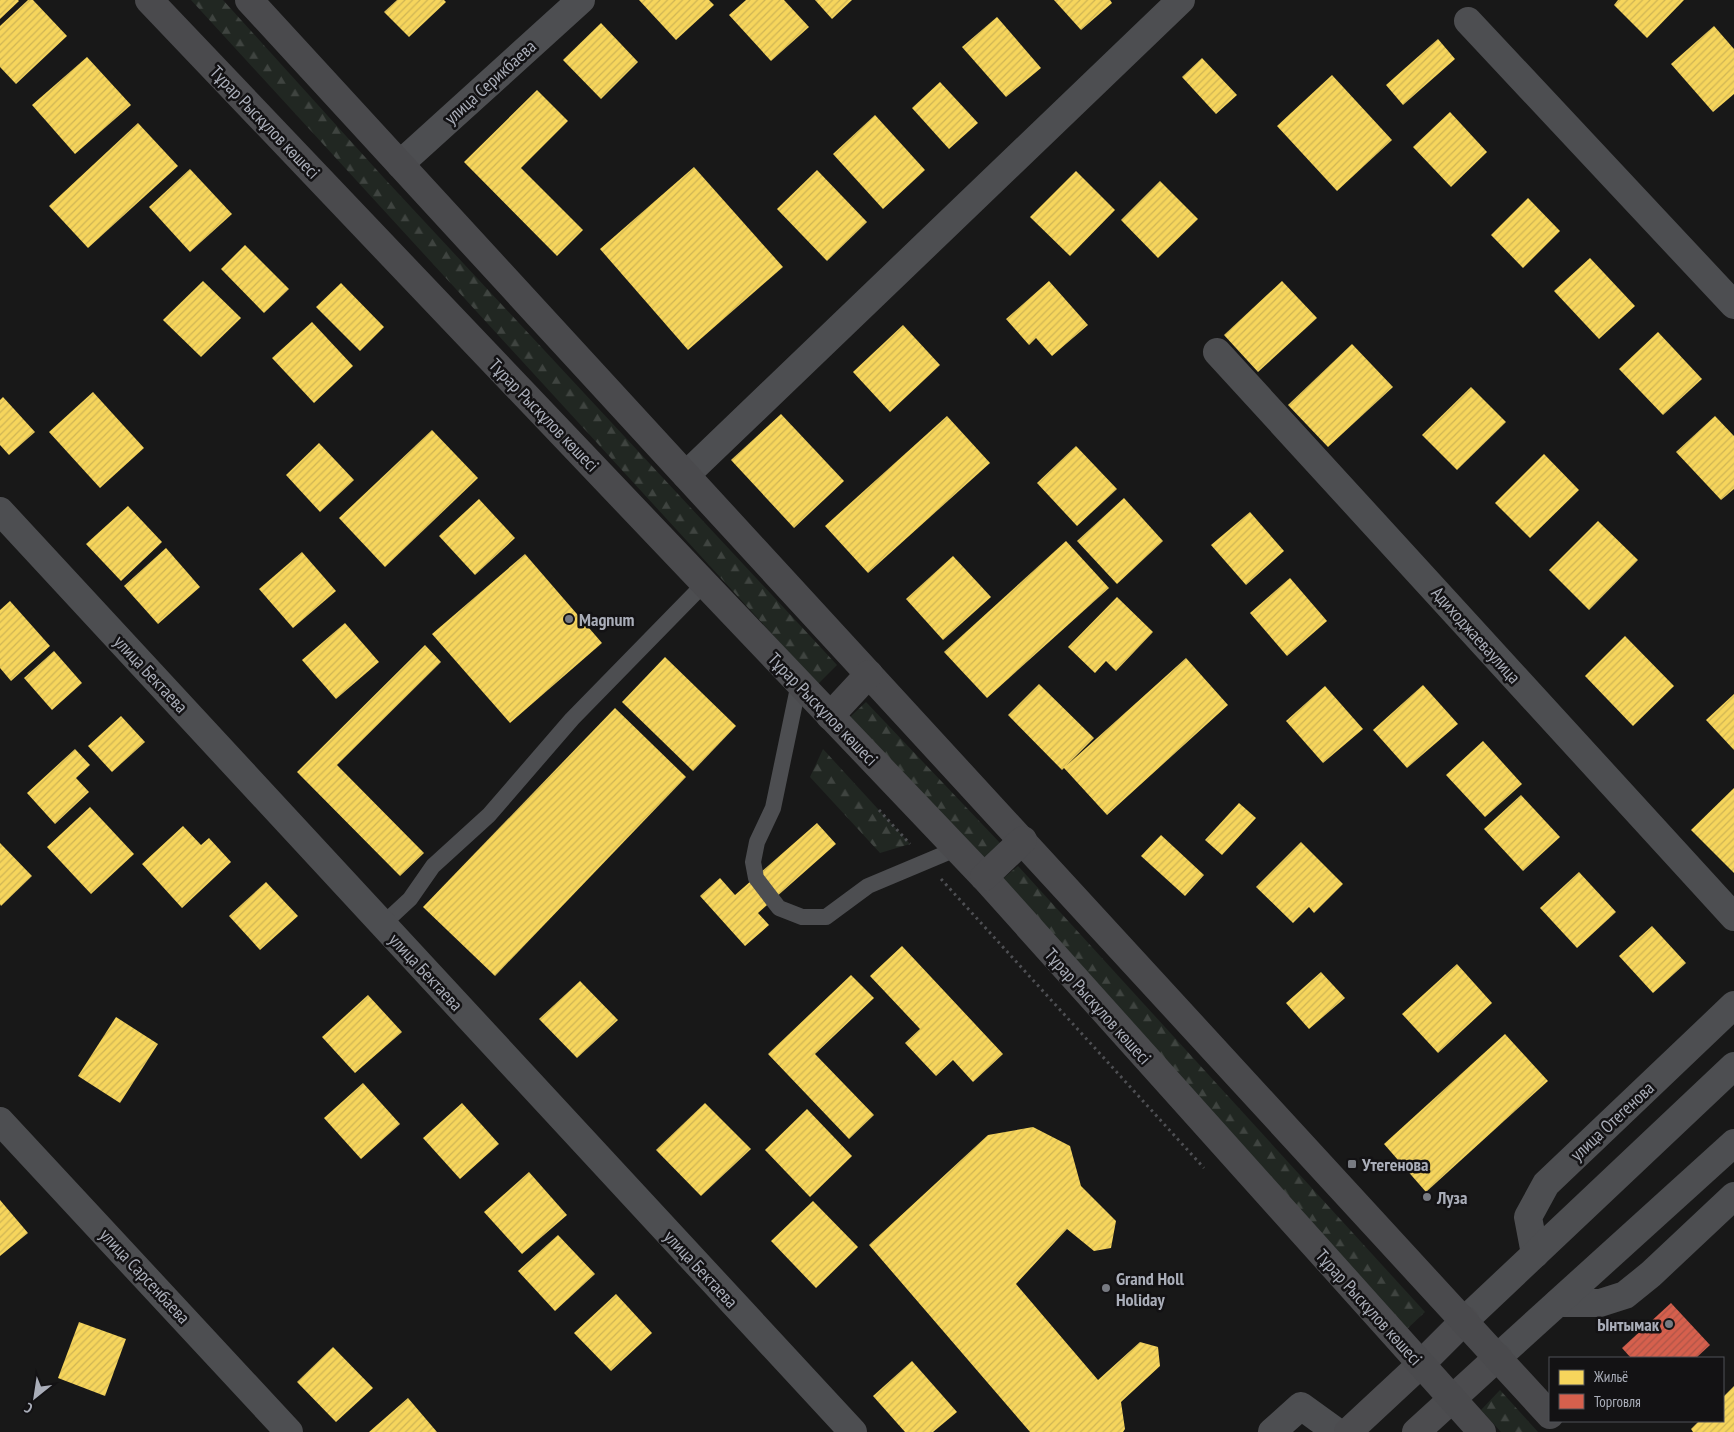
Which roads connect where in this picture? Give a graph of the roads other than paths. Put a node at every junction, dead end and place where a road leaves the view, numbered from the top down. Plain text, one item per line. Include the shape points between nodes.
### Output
1 (149, 0) edge
2 (249, 0) edge
3 (581, 0) edge
4 (1181, 0) edge
5 (1468, 21) dead end
6 (400, 164) junction
7 (1734, 305) edge
8 (1217, 352) dead end
9 (686, 474) junction
10 (0, 510) edge
11 (704, 584) junction
12 (869, 674) junction
13 (799, 683) junction
14 (830, 716) junction
15 (1023, 840) junction
16 (956, 848) junction
17 (984, 877) junction
18 (1734, 917) edge
19 (382, 925) junction
20 (1734, 1006) edge
21 (1734, 1066) edge
22 (0, 1121) edge
23 (1734, 1143) edge
24 (1734, 1196) edge
25 (1535, 1254) junction
26 (1558, 1303) junction
27 (1465, 1320) junction
28 (1498, 1357) junction
29 (1420, 1365) junction
30 (1452, 1399) junction
31 (1549, 1414) edge
32 (1556, 1422) edge
33 (289, 1432) edge
34 (853, 1432) edge
35 (1272, 1432) edge
36 (1337, 1432) edge
37 (1348, 1432) edge
38 (1416, 1432) edge
39 (1482, 1432) edge
40 (1566, 1432) edge

1 - 11 main road, Тұрар Рыскұлов көшесі
2 - 6 main road
3 - 6 street, улица Серикбаева
4 - 9 street
5 - 7 street
6 - 9 main road
8 - 18 street, Адиходжаеваулица
9 - 12 main road
10 - 19 street, улица Бектаева
11 - 13 main road, Тұрар Рыскұлов көшесі
11 - 19 lane via 572,719 488,815 433,866 410,899
12 - 14 main road
12 - 15 main road
13 - 14 main road, Тұрар Рыскұлов көшесі
13 - 16 lane via 773,808 757,842 753,862 756,878 779,908 802,917 826,917 868,886
14 - 16 main road, Тұрар Рыскұлов көшесі
15 - 17 main road
15 - 27 main road
16 - 17 main road, Тұрар Рыскұлов көшесі
17 - 29 main road, Тұрар Рыскұлов көшесі
19 - 34 street, улица Бектаева
20 - 25 street, улица Отегенова via 1546,1184 1528,1217
21 - 25 street
22 - 33 street, улица Сарсенбаева
23 - 26 street
24 - 26 street via 1624,1296 1600,1303
25 - 27 street
26 - 28 street
27 - 28 main road
27 - 29 main road
28 - 30 main road
28 - 31 main road
29 - 30 main road, Тұрар Рыскұлов көшесі
29 - 37 main road
30 - 38 main road
30 - 39 main road, Тұрар Рыскұлов көшесі
32 - 40 main road
35 - 36 street via 1301,1406

